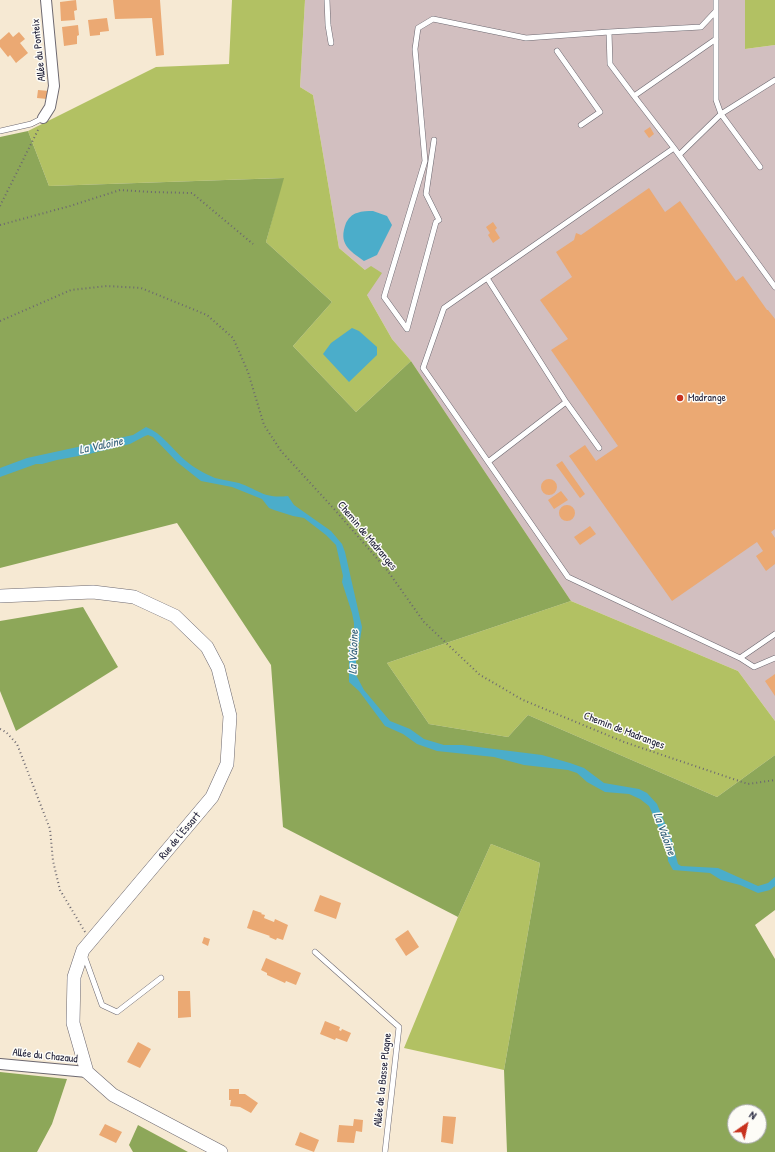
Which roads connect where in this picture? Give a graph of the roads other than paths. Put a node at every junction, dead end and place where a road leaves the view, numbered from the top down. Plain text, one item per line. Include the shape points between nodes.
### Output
1 (46, 0) edge
2 (327, 0) edge
3 (716, 0) edge
4 (716, 12) junction
5 (609, 32) junction
6 (716, 39) junction
7 (331, 43) dead end
8 (557, 51) dead end
9 (775, 80) edge
10 (634, 96) junction
11 (721, 114) junction
12 (42, 118) joint
13 (582, 125) dead end
14 (0, 131) edge
15 (434, 140) dead end
16 (674, 148) junction
17 (679, 155) junction
18 (760, 167) dead end
19 (487, 278) junction
20 (775, 287) edge
21 (566, 402) junction
22 (599, 448) dead end
23 (488, 462) junction
24 (0, 596) edge
25 (775, 634) edge
26 (740, 658) junction
27 (775, 658) edge
28 (87, 946) junction
29 (315, 952) dead end
30 (161, 978) dead end
31 (0, 1064) edge
32 (87, 1072) junction
33 (221, 1152) edge
34 (385, 1152) edge

1 - 12 street, Allée du Ponteix via 54,86 50,107
2 - 7 lane
3 - 4 lane
4 - 5 lane via 701,27
4 - 6 lane
5 - 10 lane via 610,64
5 - 15 lane via 526,38 433,19 418,28 415,49 424,161 384,297 407,329 436,222 439,220 426,194
6 - 10 lane
6 - 11 lane via 716,100
8 - 13 lane via 600,112
9 - 11 lane
10 - 16 lane
11 - 17 lane
11 - 18 lane
12 - 14 lane via 31,124
16 - 17 lane
16 - 19 lane
17 - 20 lane
19 - 21 lane
19 - 23 lane via 444,308 423,368
21 - 22 lane
21 - 23 lane
23 - 26 lane via 568,577
24 - 28 street, Rue de l'Essart via 93,592 134,597 175,616 207,647 218,668 230,716 227,764 212,797
25 - 26 lane
26 - 27 lane via 754,667
28 - 30 lane via 102,1005 118,1012
28 - 32 street, Rue de l'Essart via 74,977 73,1023
29 - 34 lane, Allée de la Basse Plagne via 399,1027
31 - 32 street, Allée du Chazaud
32 - 33 street via 113,1095

